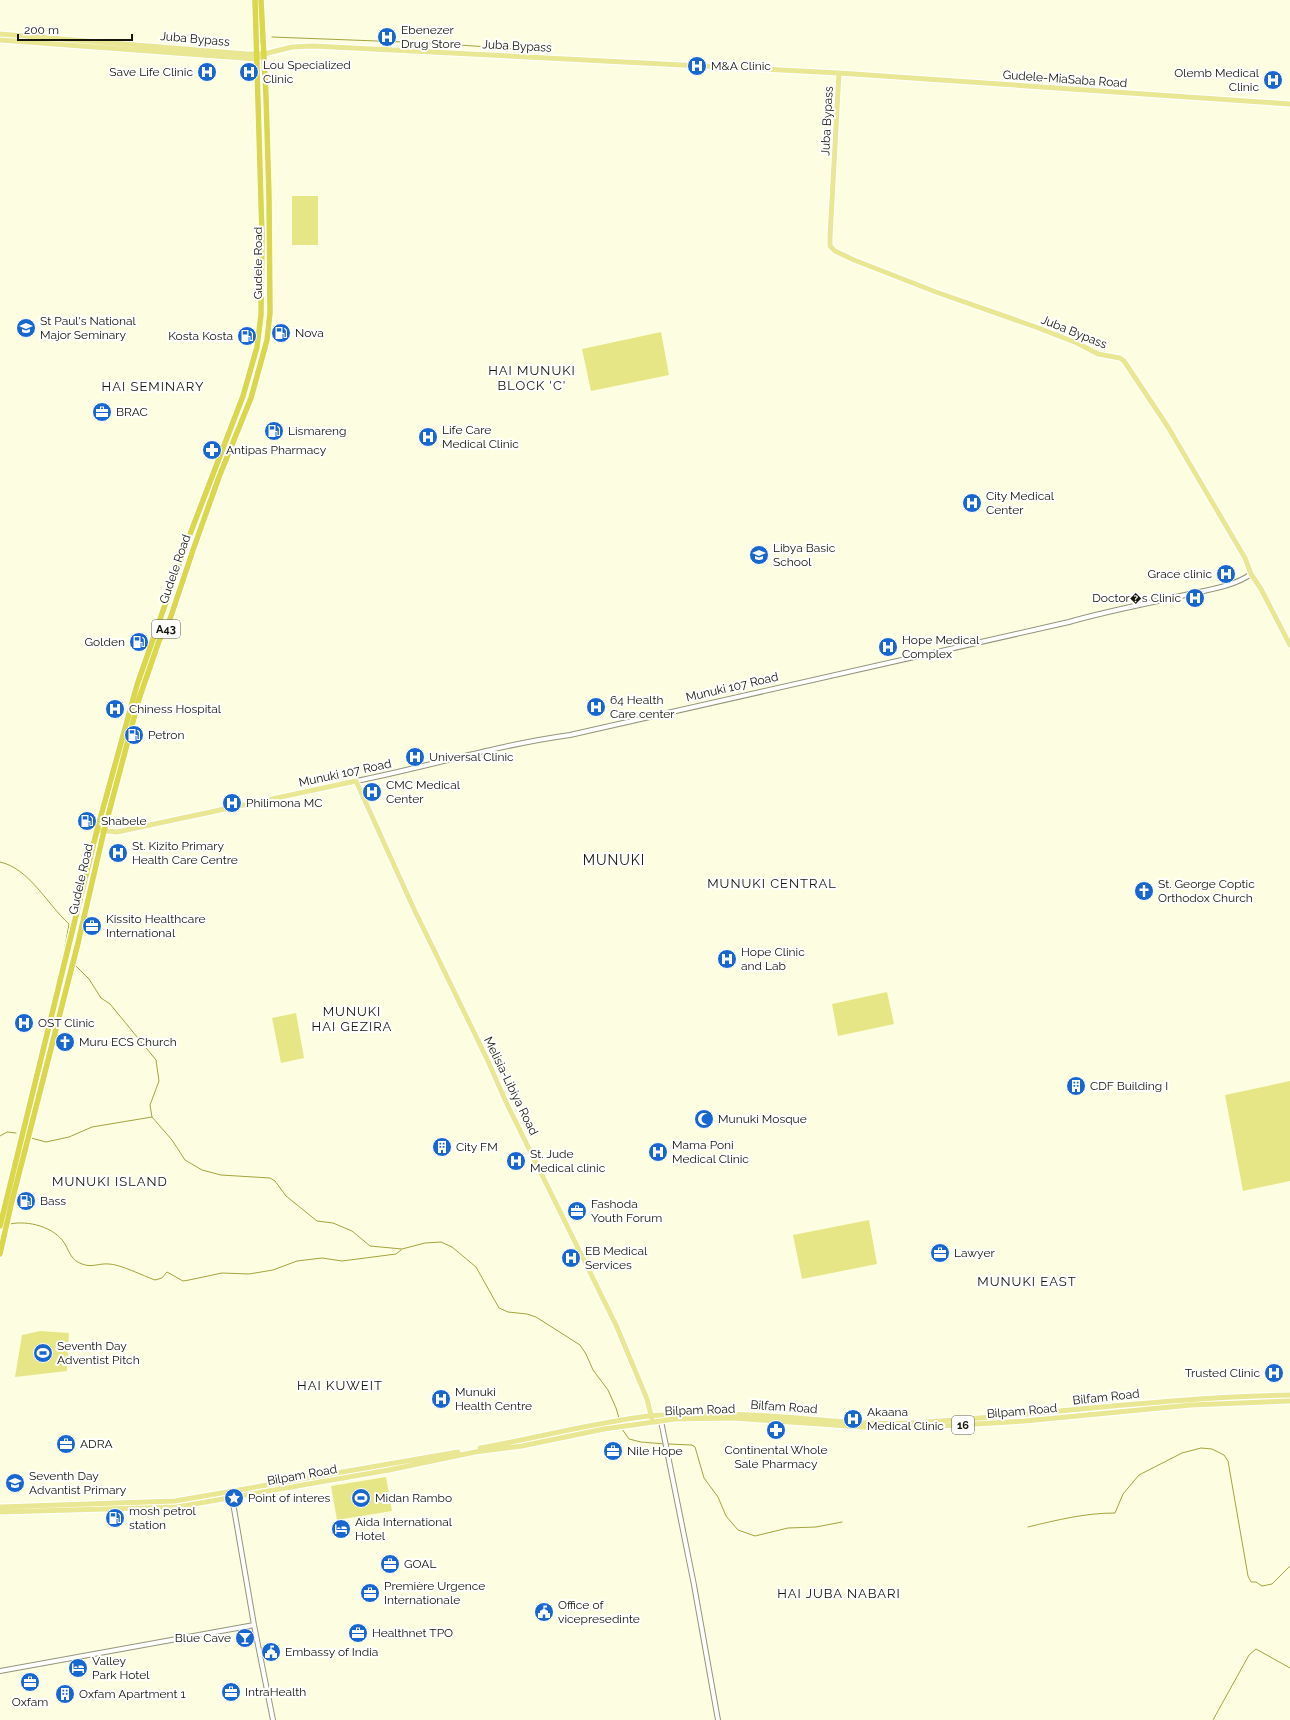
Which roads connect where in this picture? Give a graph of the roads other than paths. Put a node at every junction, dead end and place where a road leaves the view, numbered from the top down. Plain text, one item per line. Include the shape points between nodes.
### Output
1 (255, 0) edge
2 (261, 0) edge
3 (0, 34) edge
4 (0, 40) edge
5 (264, 54) junction
6 (257, 56) junction
7 (839, 72) junction
8 (1290, 104) edge
9 (262, 284) junction
10 (269, 285) junction
11 (1252, 574) junction
12 (1290, 645) edge
13 (356, 781) junction
14 (97, 830) junction
15 (104, 831) junction
16 (0, 1226) edge
17 (0, 1254) edge
18 (1290, 1395) edge
19 (1290, 1401) edge
20 (652, 1416) junction
21 (661, 1418) junction
22 (636, 1421) junction
23 (653, 1422) junction
24 (232, 1497) junction
25 (0, 1507) edge
26 (0, 1512) edge
27 (254, 1625) junction
28 (0, 1671) edge
29 (273, 1720) edge
30 (718, 1720) edge

1 - 6 highway, Gudele Road / A43
2 - 5 highway, Gudele Road / A43
3 - 6 main road, Juba Bypass
4 - 6 main road, Juba Bypass
5 - 6 main road, Juba Bypass
5 - 7 main road, Juba Bypass via 292,47 313,46
5 - 10 highway, Gudele Road / A43
6 - 9 highway, Gudele Road / A43
7 - 8 main road, Gudele-MiaSaba Road
7 - 11 main road, Juba Bypass via 830,246 835,252 870,267 1033,326 1098,354 1124,361 1168,427
9 - 10 highway
9 - 14 highway, Gudele Road / A43 via 260,329 253,365 137,685
10 - 15 highway, Gudele Road / A43 via 270,313 267,340 255,385 143,687
11 - 12 main road, Juba Bypass
11 - 13 street, Munuki 107 Road via 1243,580 1213,588 1069,622 570,734 454,757
13 - 15 main road, Munuki 107 Road via 118,832
13 - 20 main road, Melisia-Libiya Road via 506,1102 616,1324 648,1399
14 - 15 main road, Munuki 107 Road
14 - 16 highway, Gudele Road / A43
15 - 17 highway, Gudele Road / A43
18 - 21 main road, Bilfam Road / 16 via 1221,1396 1040,1414 892,1424 732,1414
19 - 21 main road, Bilpam Road / 16 via 1198,1405 1025,1421 891,1429 718,1418
20 - 21 main road
20 - 22 main road
20 - 23 main road, Melisia-Libiya Road
21 - 23 main road, Bilpam Road / 16
21 - 30 street
22 - 23 main road, Bilpam Road / 16
22 - 24 main road, Bilpam Road via 522,1446 475,1452 389,1470
22 - 25 main road, Bilpam Road via 603,1423 461,1452 198,1498 140,1504
24 - 26 main road, Bilpam Road via 177,1507
24 - 27 street
27 - 28 street
27 - 29 street

